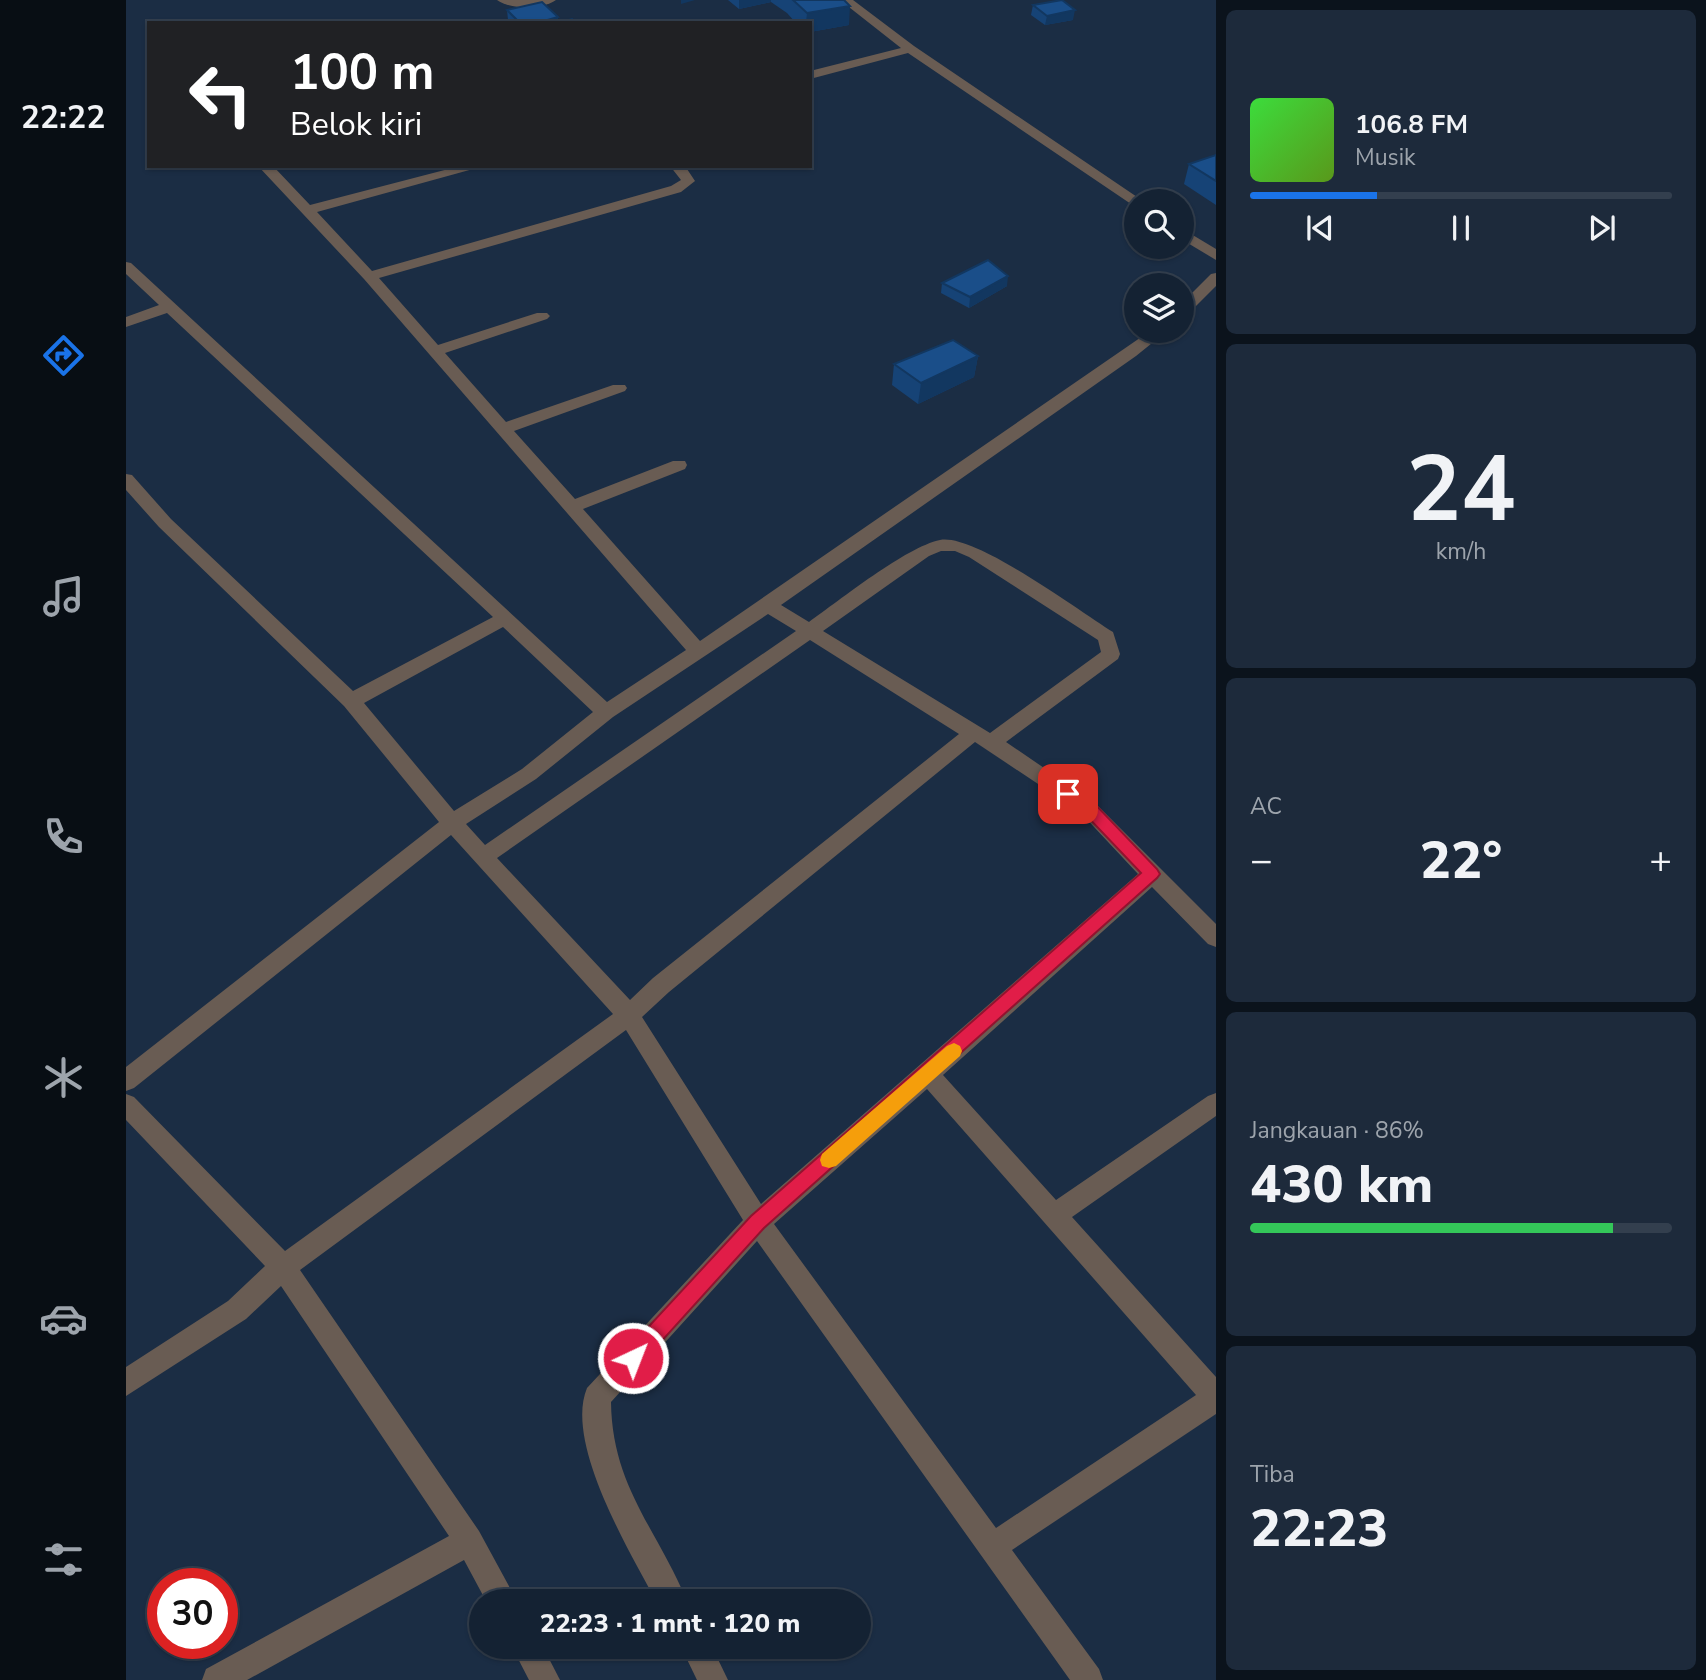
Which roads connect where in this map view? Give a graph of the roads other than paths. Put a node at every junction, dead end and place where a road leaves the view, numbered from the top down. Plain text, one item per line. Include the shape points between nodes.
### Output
1 (503, 0) edge
2 (550, 0) edge
3 (846, 0) edge
4 (911, 48) junction
5 (812, 74) edge
6 (267, 168) edge
7 (469, 168) edge
8 (679, 168) edge
9 (1124, 193) edge
10 (309, 210) junction
11 (1194, 241) edge
12 (1216, 256) edge
13 (126, 266) edge
14 (369, 276) junction
15 (1216, 277) edge
16 (1194, 300) edge
17 (169, 307) junction
18 (542, 316) dead end
19 (126, 323) edge
20 (1143, 343) edge
21 (435, 351) junction
22 (619, 388) dead end
23 (503, 429) junction
24 (679, 465) dead end
25 (126, 479) edge
26 (571, 507) junction
27 (768, 605) junction
28 (506, 618) junction
29 (809, 631) junction
30 (698, 651) junction
31 (351, 701) junction
32 (606, 712) junction
33 (982, 737) junction
34 (452, 823) junction
35 (483, 857) junction
36 (1152, 874) junction
37 (1216, 938) edge
38 (629, 1015) junction
39 (928, 1074) junction
40 (126, 1081) edge
41 (1216, 1103) edge
42 (126, 1104) edge
43 (1055, 1215) junction
44 (758, 1222) junction
45 (283, 1267) junction
46 (126, 1383) edge
47 (1216, 1398) edge
48 (469, 1541) junction
49 (992, 1547) junction
50 (495, 1589) edge
51 (666, 1589) edge
52 (534, 1659) edge
53 (702, 1659) edge
54 (217, 1680) edge
55 (545, 1680) edge
56 (713, 1680) edge
57 (1088, 1680) edge

1 - 2 street via 523,4
3 - 4 street
4 - 5 street
4 - 9 street
6 - 10 street
7 - 10 street
8 - 14 street via 688,181 676,189
10 - 14 street
11 - 12 street
13 - 17 street
14 - 21 street
15 - 16 street
17 - 19 street
17 - 28 street
18 - 21 street
20 - 27 street
21 - 23 street
22 - 23 street
23 - 26 street
24 - 26 street
25 - 31 street via 165,523
26 - 30 street
27 - 29 street
27 - 30 street
28 - 31 street
28 - 32 street
29 - 33 street
29 - 33 street via 923,552 952,543 1106,637 1111,654
29 - 35 street
30 - 32 street
31 - 34 street
32 - 34 street via 529,774
33 - 36 street via 1087,807
33 - 38 street via 661,985
34 - 35 street
34 - 40 street
35 - 38 street
36 - 37 street
36 - 39 street
38 - 44 street
38 - 45 street
39 - 43 street
39 - 44 street
41 - 43 street
42 - 45 street
43 - 47 street
44 - 49 street
44 - 51 street via 597,1397 596,1422 611,1483
45 - 46 street via 237,1310
45 - 48 street
47 - 49 street
48 - 50 street
48 - 54 street
49 - 57 street
52 - 55 street
53 - 56 street

